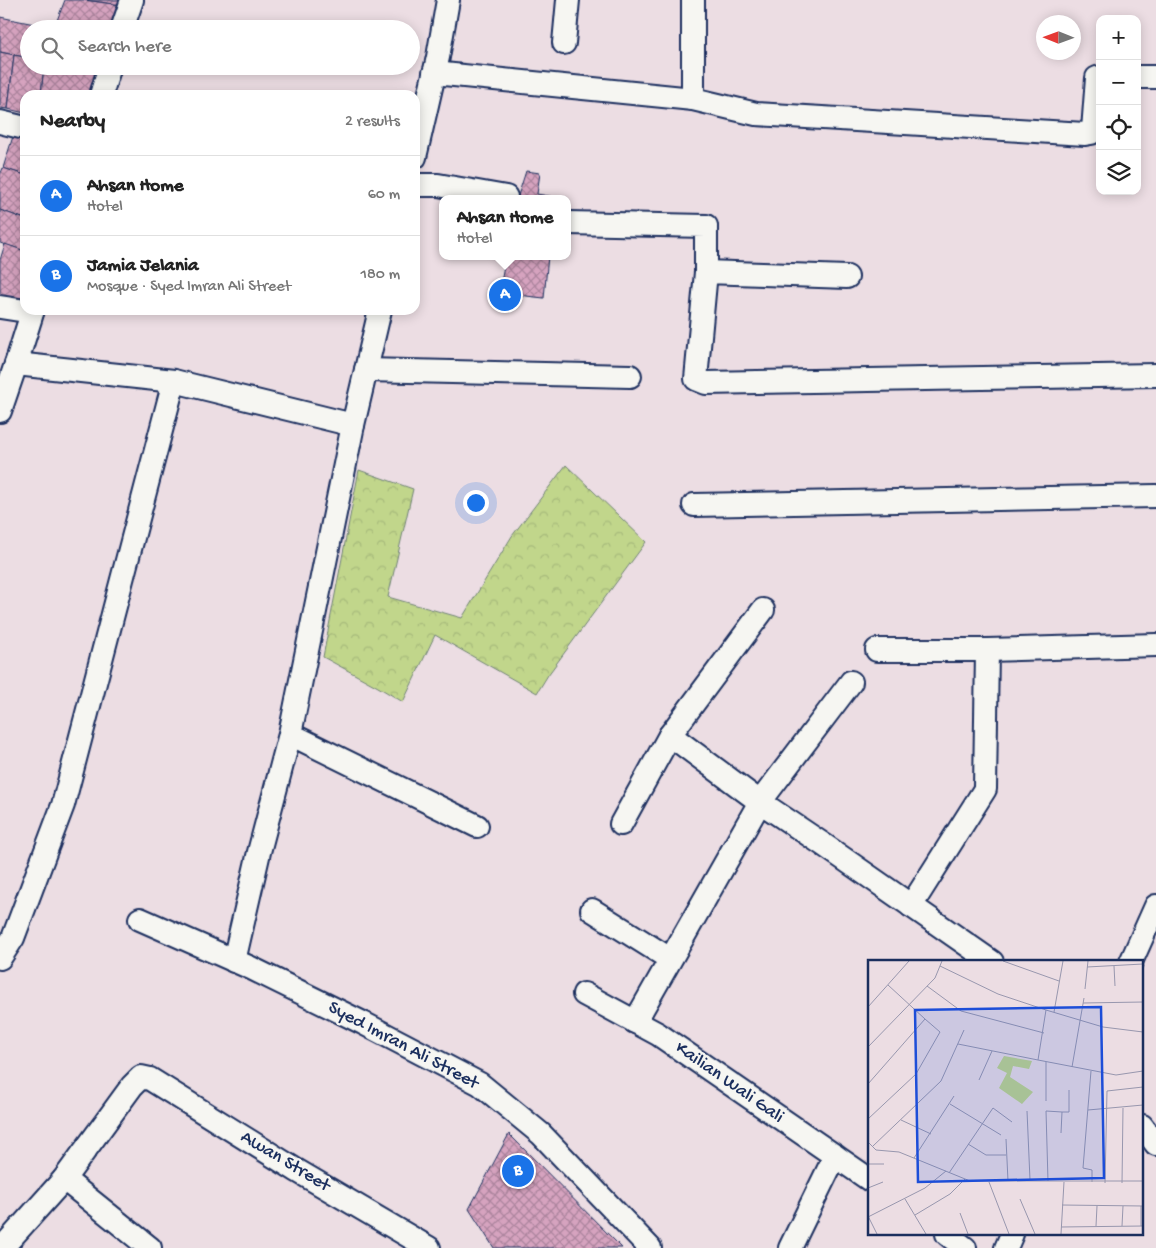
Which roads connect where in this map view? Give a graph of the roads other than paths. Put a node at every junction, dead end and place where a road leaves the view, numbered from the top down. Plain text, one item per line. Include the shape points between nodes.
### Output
1 (132, 0) edge
2 (448, 0) edge
3 (568, 0) edge
4 (693, 0) edge
5 (125, 20) edge
6 (564, 43) dead end
7 (434, 73) junction
8 (107, 75) edge
9 (1141, 77) edge
10 (1156, 77) edge
11 (103, 90) edge
12 (1096, 91) edge
13 (693, 99) junction
14 (0, 122) edge
15 (20, 127) edge
16 (420, 135) edge
17 (420, 185) edge
18 (499, 195) edge
19 (571, 223) edge
20 (706, 272) junction
21 (848, 277) dead end
22 (0, 307) edge
23 (20, 310) edge
24 (31, 315) edge
25 (379, 315) edge
26 (16, 364) junction
27 (366, 370) junction
28 (1156, 375) edge
29 (630, 376) dead end
30 (174, 381) junction
31 (0, 411) edge
32 (353, 425) junction
33 (1156, 496) edge
34 (694, 505) dead end
35 (763, 610) dead end
36 (1156, 645) edge
37 (878, 650) dead end
38 (987, 650) junction
39 (851, 682) dead end
40 (290, 734) junction
41 (670, 736) junction
42 (760, 802) junction
43 (621, 824) dead end
44 (478, 826) dead end
45 (911, 906) junction
46 (1156, 906) edge
47 (592, 910) dead end
48 (140, 919) dead end
49 (1150, 940) edge
50 (0, 958) edge
51 (670, 959) junction
52 (989, 960) edge
53 (1134, 960) edge
54 (234, 961) junction
55 (584, 994) dead end
56 (635, 1022) junction
57 (1144, 1129) edge
58 (1156, 1144) edge
59 (835, 1156) junction
60 (64, 1179) junction
61 (868, 1179) edge
62 (949, 1236) edge
63 (1011, 1236) edge
64 (2, 1248) edge
65 (150, 1248) edge
66 (429, 1248) edge
67 (650, 1248) edge
68 (790, 1248) edge
69 (966, 1248) edge
70 (1006, 1248) edge

1 - 5 street
2 - 7 street
3 - 6 street
4 - 13 street
7 - 13 street
7 - 16 street
8 - 11 street
9 - 10 street
12 - 13 street via 1091,133 756,114
14 - 15 street
17 - 18 street
19 - 20 street via 706,226
20 - 21 street
20 - 28 street via 696,379 706,383
22 - 23 street
24 - 26 street
25 - 27 street
26 - 30 street
26 - 31 street
27 - 29 street
27 - 32 street
30 - 32 street
30 - 50 street via 63,805 13,938
32 - 40 street
33 - 34 street
35 - 41 street
36 - 38 street
37 - 38 street
38 - 45 street via 985,789
39 - 42 street
40 - 44 street
40 - 54 street
41 - 42 street
41 - 43 street
42 - 45 street
42 - 51 street
45 - 52 street
46 - 49 street
47 - 51 street
48 - 54 street, Syed Imran Ali Street
49 - 53 street
51 - 56 street
54 - 67 street, Syed Imran Ali Street via 480,1084 541,1134
55 - 56 street, Kailian Wali Gali
56 - 59 street, Kailian Wali Gali via 658,1034
57 - 58 street
59 - 61 street, Kailian Wali Gali
59 - 68 street
60 - 64 street
60 - 65 street
60 - 66 street, Awan Street via 141,1077 150,1079
62 - 69 street
63 - 70 street

